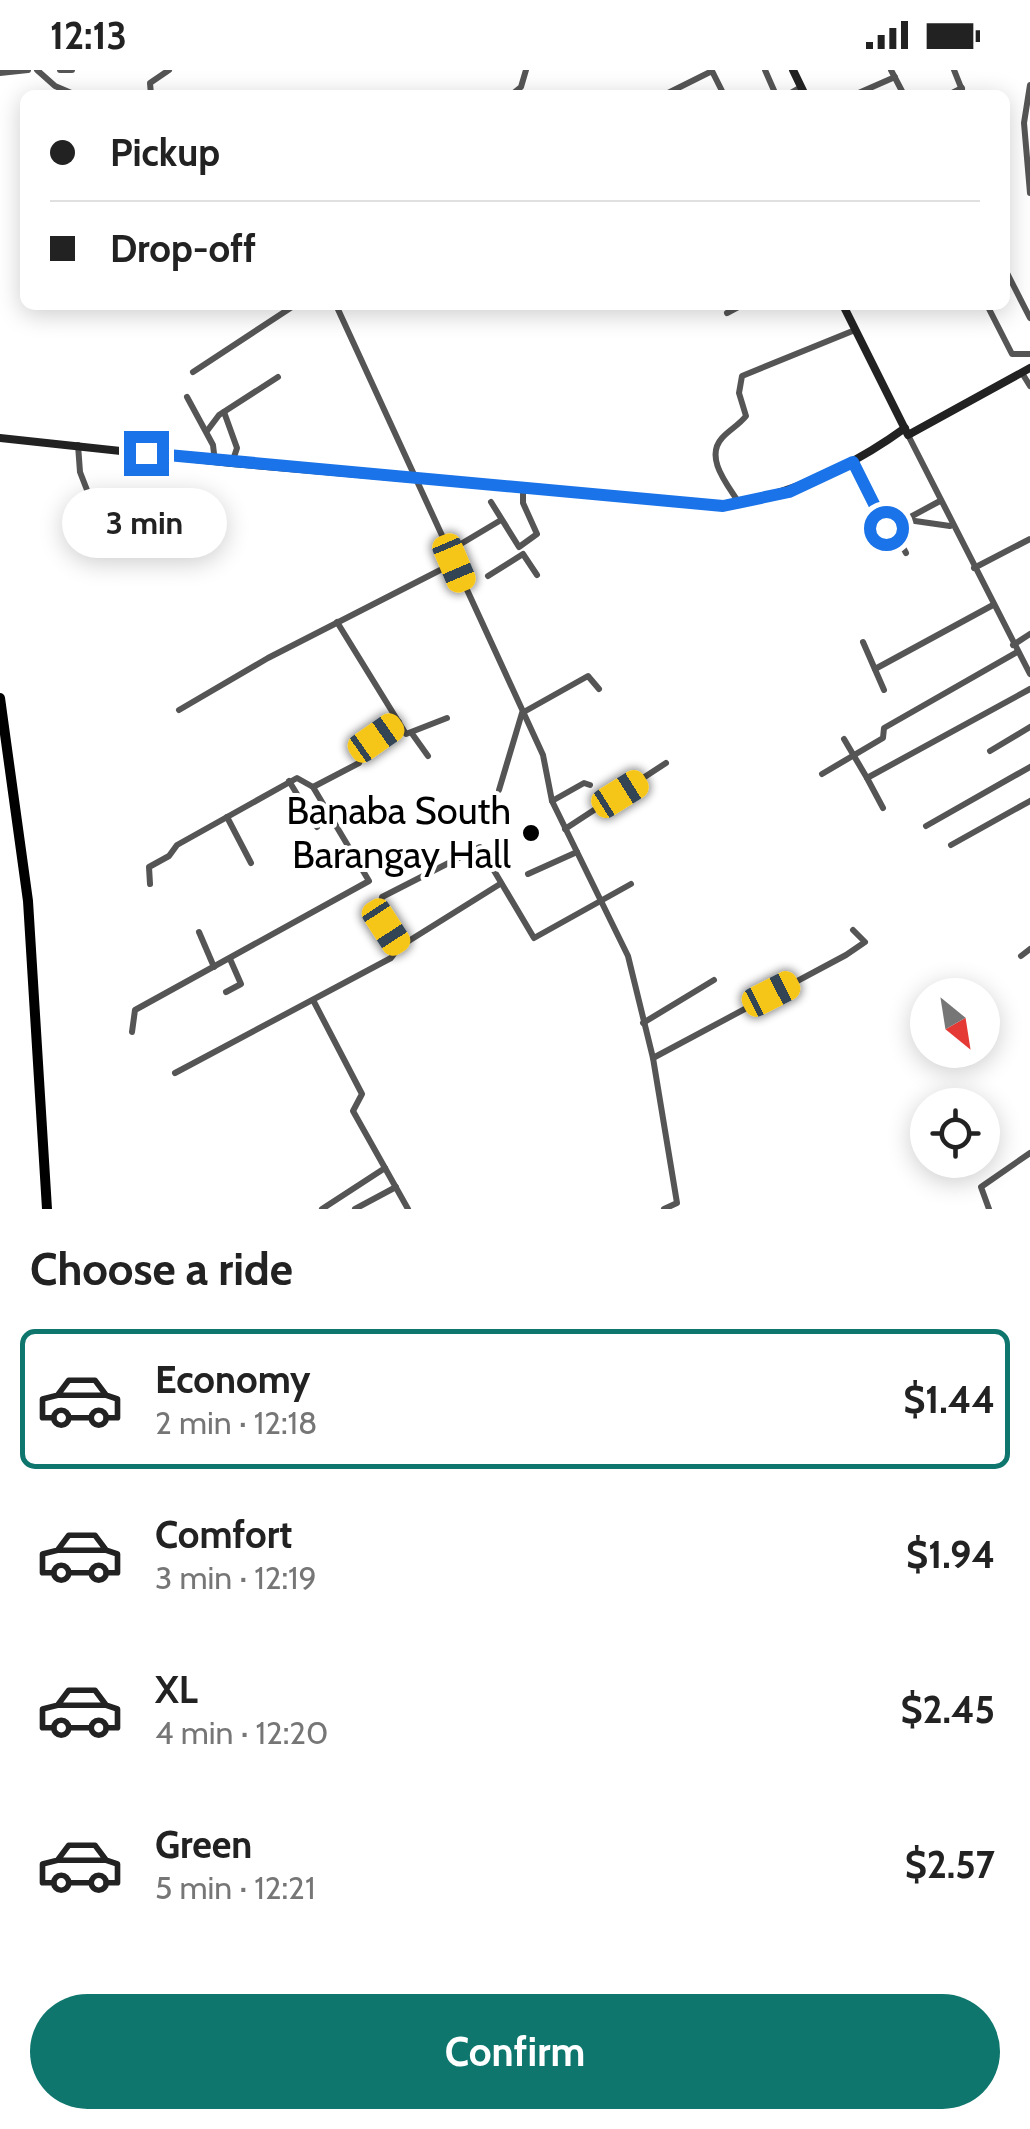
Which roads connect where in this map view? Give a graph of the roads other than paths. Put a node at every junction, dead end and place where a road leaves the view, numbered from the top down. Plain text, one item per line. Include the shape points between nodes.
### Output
1 (28, 70) edge
2 (37, 70) edge
3 (60, 70) edge
4 (72, 70) edge
5 (170, 70) edge
6 (713, 70) edge
7 (0, 73) edge
8 (893, 73) edge
9 (1030, 85) edge
10 (64, 90) edge
11 (151, 90) edge
12 (674, 90) edge
13 (863, 90) edge
14 (1024, 123) junction
15 (1030, 134) edge
16 (1030, 193) edge
17 (1010, 279) edge
18 (287, 310) edge
19 (338, 310) edge
20 (734, 310) edge
21 (845, 310) edge
22 (989, 310) edge
23 (727, 314) dead end
24 (1030, 318) edge
25 (855, 330) junction
26 (1030, 354) edge
27 (1026, 370) edge
28 (193, 372) dead end
29 (278, 376) dead end
30 (1030, 386) edge
31 (187, 397) dead end
32 (224, 412) junction
33 (207, 431) junction
34 (906, 431) junction
35 (0, 438) edge
36 (78, 444) junction
37 (215, 462) junction
38 (853, 462) junction
39 (232, 463) junction
40 (416, 478) junction
41 (522, 490) junction
42 (940, 501) junction
43 (491, 502) dead end
44 (738, 503) junction
45 (94, 508) dead end
46 (502, 520) junction
47 (906, 520) junction
48 (952, 526) junction
49 (892, 527) junction
50 (1030, 539) edge
51 (449, 551) junction
52 (521, 551) junction
53 (906, 553) dead end
54 (454, 563) junction
55 (974, 568) junction
56 (536, 574) dead end
57 (488, 576) dead end
58 (993, 605) junction
59 (337, 622) junction
60 (1030, 634) edge
61 (863, 642) dead end
62 (1015, 648) junction
63 (875, 669) junction
64 (1030, 674) edge
65 (599, 688) dead end
66 (1030, 689) edge
67 (884, 690) dead end
68 (0, 698) edge
69 (179, 710) dead end
70 (522, 713) junction
71 (447, 718) dead end
72 (398, 722) junction
73 (1030, 727) edge
74 (413, 734) junction
75 (844, 739) dead end
76 (990, 751) dead end
77 (428, 756) dead end
78 (854, 756) junction
79 (666, 763) dead end
80 (1030, 767) edge
81 (822, 774) dead end
82 (867, 778) junction
83 (289, 781) junction
84 (590, 785) dead end
85 (312, 787) junction
86 (500, 790) dead end
87 (1030, 800) edge
88 (552, 802) junction
89 (883, 808) dead end
90 (227, 817) junction
91 (926, 826) dead end
92 (317, 827) dead end
93 (565, 829) junction
94 (951, 845) dead end
95 (577, 852) junction
96 (251, 863) dead end
97 (528, 874) dead end
98 (150, 884) dead end
99 (500, 884) junction
100 (631, 884) dead end
101 (602, 898) junction
102 (853, 930) dead end
103 (198, 932) dead end
104 (399, 947) junction
105 (1030, 949) edge
106 (1021, 956) dead end
107 (230, 959) junction
108 (214, 967) junction
109 (714, 980) dead end
110 (226, 992) dead end
111 (313, 1000) junction
112 (643, 1023) junction
113 (132, 1032) dead end
114 (653, 1058) junction
115 (176, 1073) dead end
116 (1030, 1153) edge
117 (386, 1168) junction
118 (396, 1187) junction
119 (677, 1206) edge
120 (47, 1209) edge
121 (322, 1209) edge
122 (355, 1209) edge
123 (408, 1209) edge
124 (664, 1209) edge
125 (989, 1209) edge

1 - 7 street
2 - 10 street
3 - 4 street
5 - 11 street via 150,83
6 - 12 street
8 - 13 street
9 - 14 street
14 - 15 street
14 - 16 street
17 - 24 street
18 - 28 street
19 - 40 street
20 - 23 street
21 - 25 street
22 - 26 street via 1010,350
25 - 34 street
25 - 44 street via 742,376 746,416 715,452
27 - 30 street
27 - 34 street
29 - 32 street
31 - 33 street
32 - 33 street
32 - 39 street via 237,448
33 - 37 street
34 - 38 street
34 - 42 street
35 - 36 street
36 - 37 street
36 - 45 street
37 - 39 street
38 - 44 street via 789,492
38 - 49 street via 884,526
39 - 40 street
40 - 41 street
40 - 51 street
41 - 44 street
41 - 52 street via 537,534
42 - 47 street
42 - 48 street
43 - 46 street
46 - 51 street
46 - 52 street
47 - 48 street
47 - 49 street
48 - 55 street
49 - 53 street
50 - 55 street
51 - 54 street
52 - 56 street
52 - 57 street
54 - 59 street
54 - 70 street
55 - 58 street
58 - 62 street
58 - 63 street
59 - 69 street
59 - 72 street
60 - 62 street
61 - 63 street
62 - 64 street
62 - 78 street via 884,728 883,738
63 - 67 street
65 - 70 street via 588,676
66 - 82 street
68 - 120 highway via 28,900
70 - 86 street
70 - 88 street via 543,754
71 - 74 street
72 - 74 street
72 - 85 street via 371,742 360,762
73 - 76 street
74 - 77 street
75 - 78 street
78 - 81 street
78 - 82 street
79 - 93 street
80 - 91 street
82 - 89 street
83 - 85 street
83 - 90 street
83 - 92 street
84 - 88 street
85 - 107 street via 369,881
87 - 94 street
88 - 93 street
90 - 96 street
90 - 98 street via 149,866
93 - 95 street
95 - 97 street
95 - 101 street
99 - 101 street via 534,938
99 - 104 street
99 - 104 street via 480,847 390,892 378,904
100 - 101 street
101 - 112 street via 628,956
102 - 114 street via 865,942 846,955
103 - 108 street
104 - 111 street via 391,958
105 - 106 street
107 - 108 street
107 - 110 street via 240,984
108 - 113 street via 135,1010
109 - 112 street
111 - 115 street
111 - 117 street via 362,1094 353,1111
112 - 114 street
114 - 119 street
116 - 125 street via 980,1187
117 - 118 street
117 - 121 street
118 - 122 street
118 - 123 street
119 - 124 street

